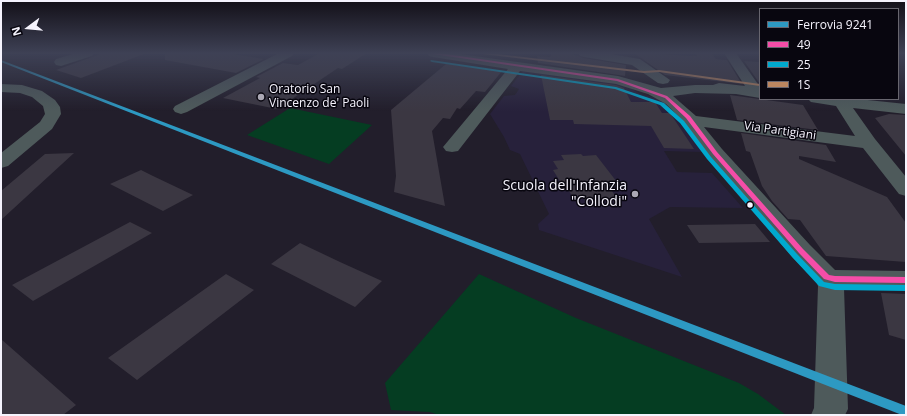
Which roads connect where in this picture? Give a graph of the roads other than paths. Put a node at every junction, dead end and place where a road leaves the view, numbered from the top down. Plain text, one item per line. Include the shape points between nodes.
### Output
1 (251, 72) edge
2 (512, 72) edge
3 (567, 72) edge
4 (632, 72) edge
5 (646, 72) edge
6 (744, 72) edge
7 (579, 74) junction
8 (620, 77) junction
9 (659, 85) junction
10 (4, 90) edge
11 (758, 93) edge
12 (824, 100) edge
13 (841, 102) junction
14 (181, 109) dead end
15 (906, 109) edge
16 (689, 119) junction
17 (869, 144) junction
18 (452, 146) dead end
19 (1, 162) edge
20 (906, 190) edge
21 (827, 277) junction
22 (906, 280) edge
23 (828, 415) edge

1 - 14 street
2 - 18 street
3 - 7 street
4 - 8 street via 631,75
5 - 9 street
6 - 11 street
7 - 8 street
7 - 9 street
8 - 9 street
9 - 11 street
9 - 16 street via 689,109
10 - 19 street via 32,91 44,97 52,107 53,114 34,136
12 - 13 street
13 - 15 street
13 - 17 street
16 - 17 street, Via Partigiani
16 - 21 street via 721,160
17 - 20 street
21 - 22 street
21 - 23 street via 831,286 831,408

